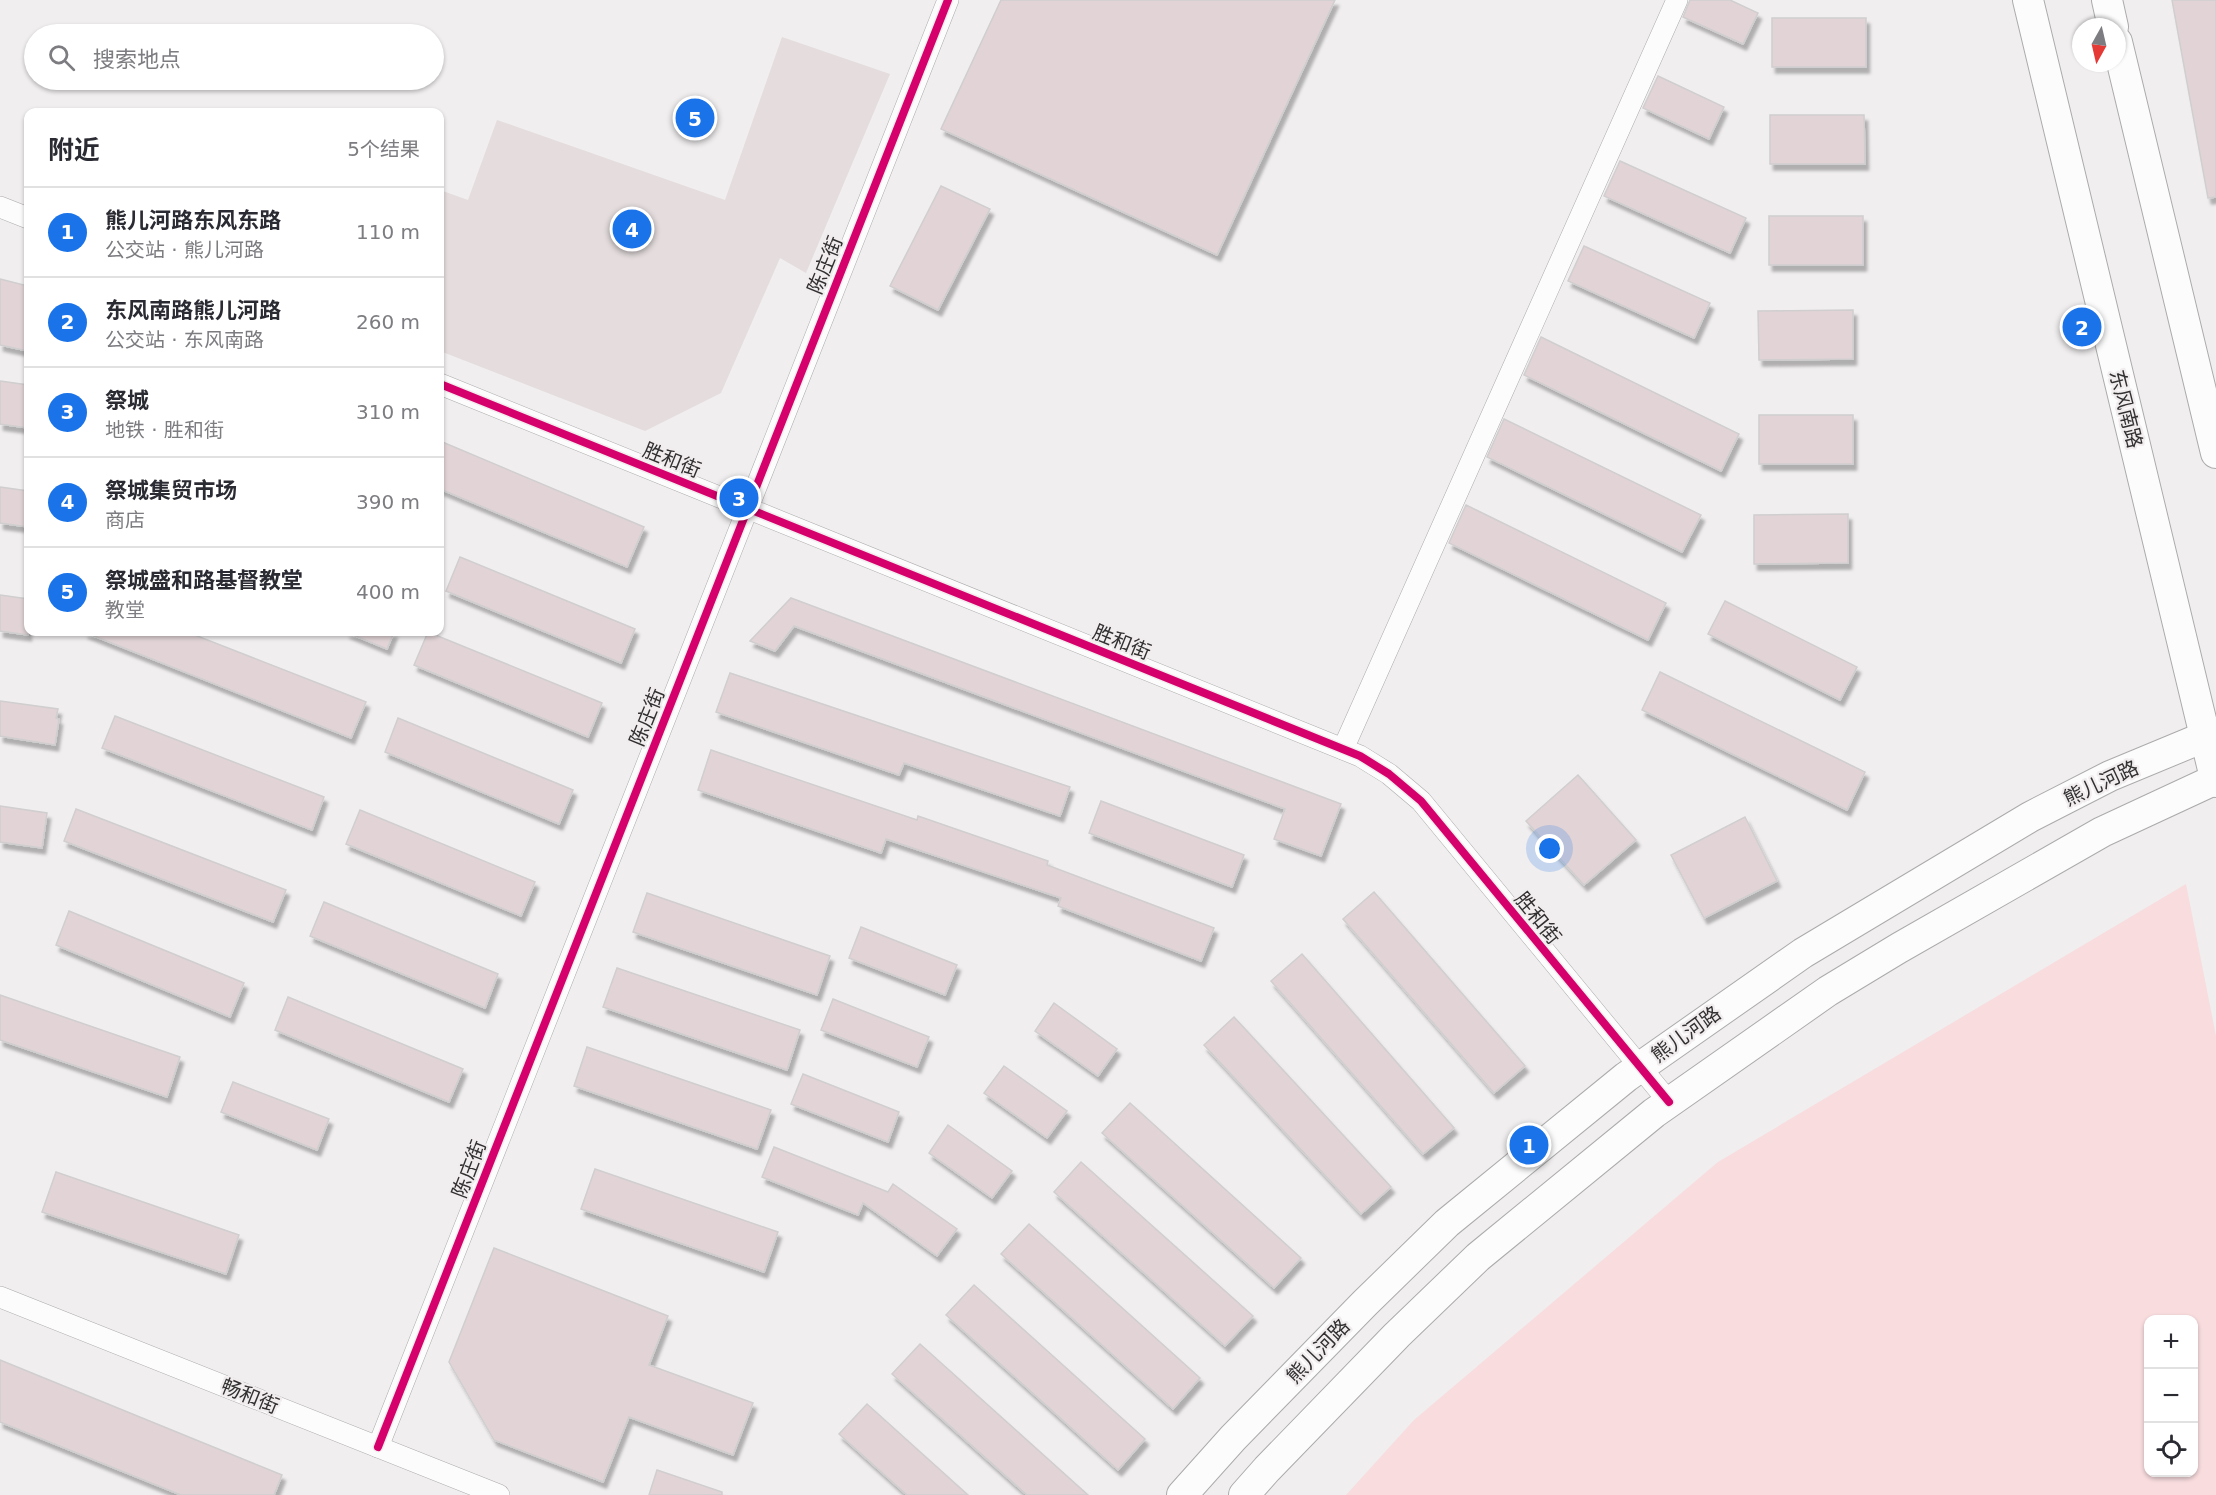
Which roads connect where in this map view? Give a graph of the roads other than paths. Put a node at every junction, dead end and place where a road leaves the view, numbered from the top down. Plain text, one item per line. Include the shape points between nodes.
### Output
1 (948, 0) edge
2 (1677, 0) edge
3 (2028, 0) edge
4 (2107, 0) edge
5 (2112, 18) edge
6 (2124, 72) edge
7 (0, 207) edge
8 (24, 216) edge
9 (444, 386) edge
10 (2216, 453) edge
11 (747, 508) junction
12 (2211, 734) edge
13 (1343, 749) junction
14 (2216, 780) edge
15 (1640, 1067) junction
16 (1669, 1102) junction
17 (0, 1297) edge
18 (378, 1447) junction
19 (499, 1495) edge
20 (1182, 1495) edge
21 (1244, 1495) edge

1 - 11 street, 陈庄街
2 - 13 street
3 - 12 street, 东风南路
4 - 5 street
6 - 10 street
7 - 8 street
9 - 11 street, 胜和街
11 - 13 street, 胜和街
11 - 18 street, 陈庄街
12 - 14 street, 东风南路
12 - 15 street, 熊儿河路 via 2110,776 2030,817 1803,953
13 - 15 street, 胜和街 via 1389,774 1421,801
14 - 16 street via 2102,832 1899,948 1818,998
15 - 16 street, 胜和街
15 - 20 street, 熊儿河路 via 1447,1223 1233,1438
16 - 21 street via 1478,1257
17 - 18 street, 畅和街
18 - 19 street, 畅和街

